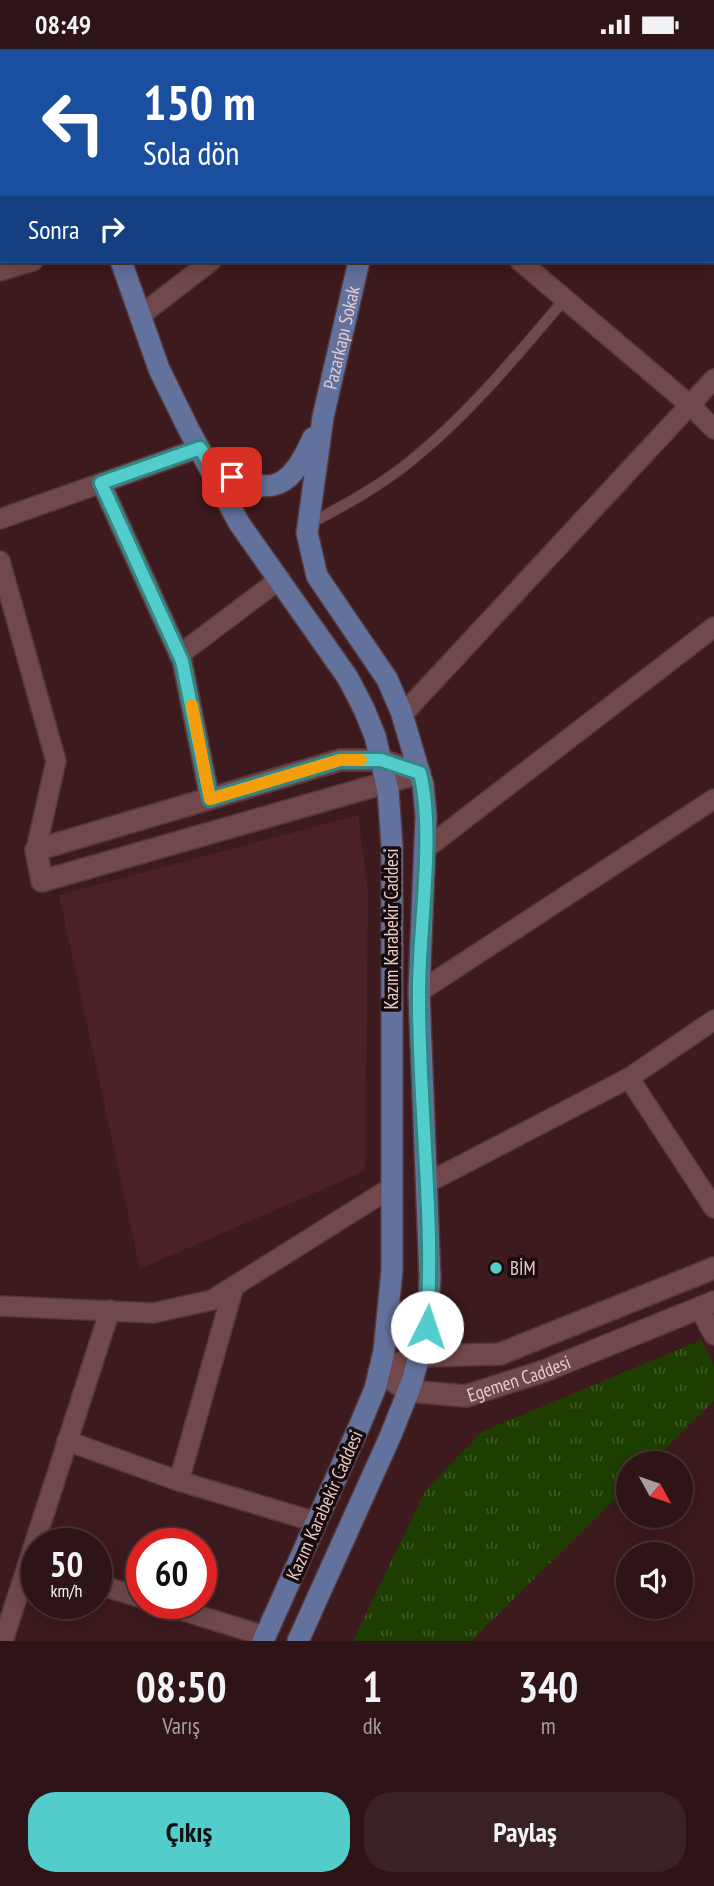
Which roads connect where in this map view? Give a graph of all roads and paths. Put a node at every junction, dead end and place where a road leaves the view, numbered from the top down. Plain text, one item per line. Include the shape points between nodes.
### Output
1 (26, 263) edge
2 (122, 263) edge
3 (208, 263) edge
4 (359, 263) edge
5 (522, 263) edge
6 (0, 271) edge
7 (564, 300) junction
8 (141, 315) junction
9 (714, 379) edge
10 (691, 406) junction
11 (323, 417) junction
12 (714, 429) edge
13 (200, 448) junction
14 (212, 468) junction
15 (101, 483) junction
16 (0, 519) edge
17 (308, 525) junction
18 (0, 561) edge
19 (280, 579) junction
20 (714, 628) edge
21 (179, 655) junction
22 (402, 715) junction
23 (381, 760) junction
24 (420, 773) junction
25 (386, 782) junction
26 (210, 799) junction
27 (714, 799) edge
28 (36, 850) junction
29 (424, 850) junction
30 (419, 992) junction
31 (714, 1020) edge
32 (629, 1078) junction
33 (427, 1183) junction
34 (392, 1187) junction
35 (714, 1208) edge
36 (714, 1268) edge
37 (233, 1289) junction
38 (706, 1305) edge
39 (0, 1306) edge
40 (110, 1310) junction
41 (714, 1335) edge
42 (421, 1356) junction
43 (379, 1371) junction
44 (408, 1391) junction
45 (67, 1441) junction
46 (179, 1481) junction
47 (316, 1522) junction
48 (42, 1528) edge
49 (21, 1593) edge
50 (206, 1619) edge
51 (264, 1638) edge
52 (2, 1641) edge
53 (298, 1641) edge

1 - 6 street
2 - 8 main road, Kazım Karabekir Caddesi
3 - 8 street
4 - 11 main road, Pazarkapı Sokak
5 - 7 street
7 - 10 street
7 - 17 lane via 491,385 414,459 358,498
8 - 13 main road, Kazım Karabekir Caddesi via 159,369
9 - 10 street
10 - 12 street
10 - 22 street
11 - 14 main road via 302,462 289,477 272,486 252,487
11 - 17 main road, Kazım Karabekir Caddesi
13 - 14 main road, Kazım Karabekir Caddesi
13 - 15 street
14 - 19 main road, Kazım Karabekir Caddesi via 239,523
15 - 16 street
15 - 21 street
17 - 22 main road, Kazım Karabekir Caddesi via 317,576 387,679
18 - 28 street via 56,761
19 - 21 street
19 - 23 main road, Kazım Karabekir Caddesi via 348,678
20 - 29 street
21 - 26 street
22 - 24 main road, Kazım Karabekir Caddesi
23 - 24 main road
23 - 25 main road, Kazım Karabekir Caddesi
23 - 26 main road via 340,760
24 - 25 main road
24 - 29 main road, Kazım Karabekir Caddesi via 426,816
25 - 28 main road via 42,881
25 - 34 main road, Kazım Karabekir Caddesi via 392,846
26 - 28 main road
27 - 30 street
29 - 30 main road, Kazım Karabekir Caddesi
30 - 33 main road, Kazım Karabekir Caddesi
31 - 32 street
32 - 33 street
32 - 35 street
33 - 42 main road, Kazım Karabekir Caddesi via 430,1277
34 - 37 street
34 - 43 main road, Kazım Karabekir Caddesi via 390,1311
36 - 42 main road, Egemen Caddesi via 500,1354
37 - 40 street via 212,1300 153,1313
37 - 46 street
38 - 41 street
38 - 44 main road, Egemen Caddesi via 544,1371 466,1396
39 - 40 street
40 - 45 street
42 - 43 main road, Egemen Caddesi
42 - 44 main road, Kazım Karabekir Caddesi
43 - 44 main road, Egemen Caddesi
43 - 47 main road, Kazım Karabekir Caddesi
44 - 53 main road, Kazım Karabekir Caddesi
45 - 46 street
45 - 48 street
46 - 47 street
47 - 51 main road, Kazım Karabekir Caddesi
49 - 52 street
50 - 51 street

